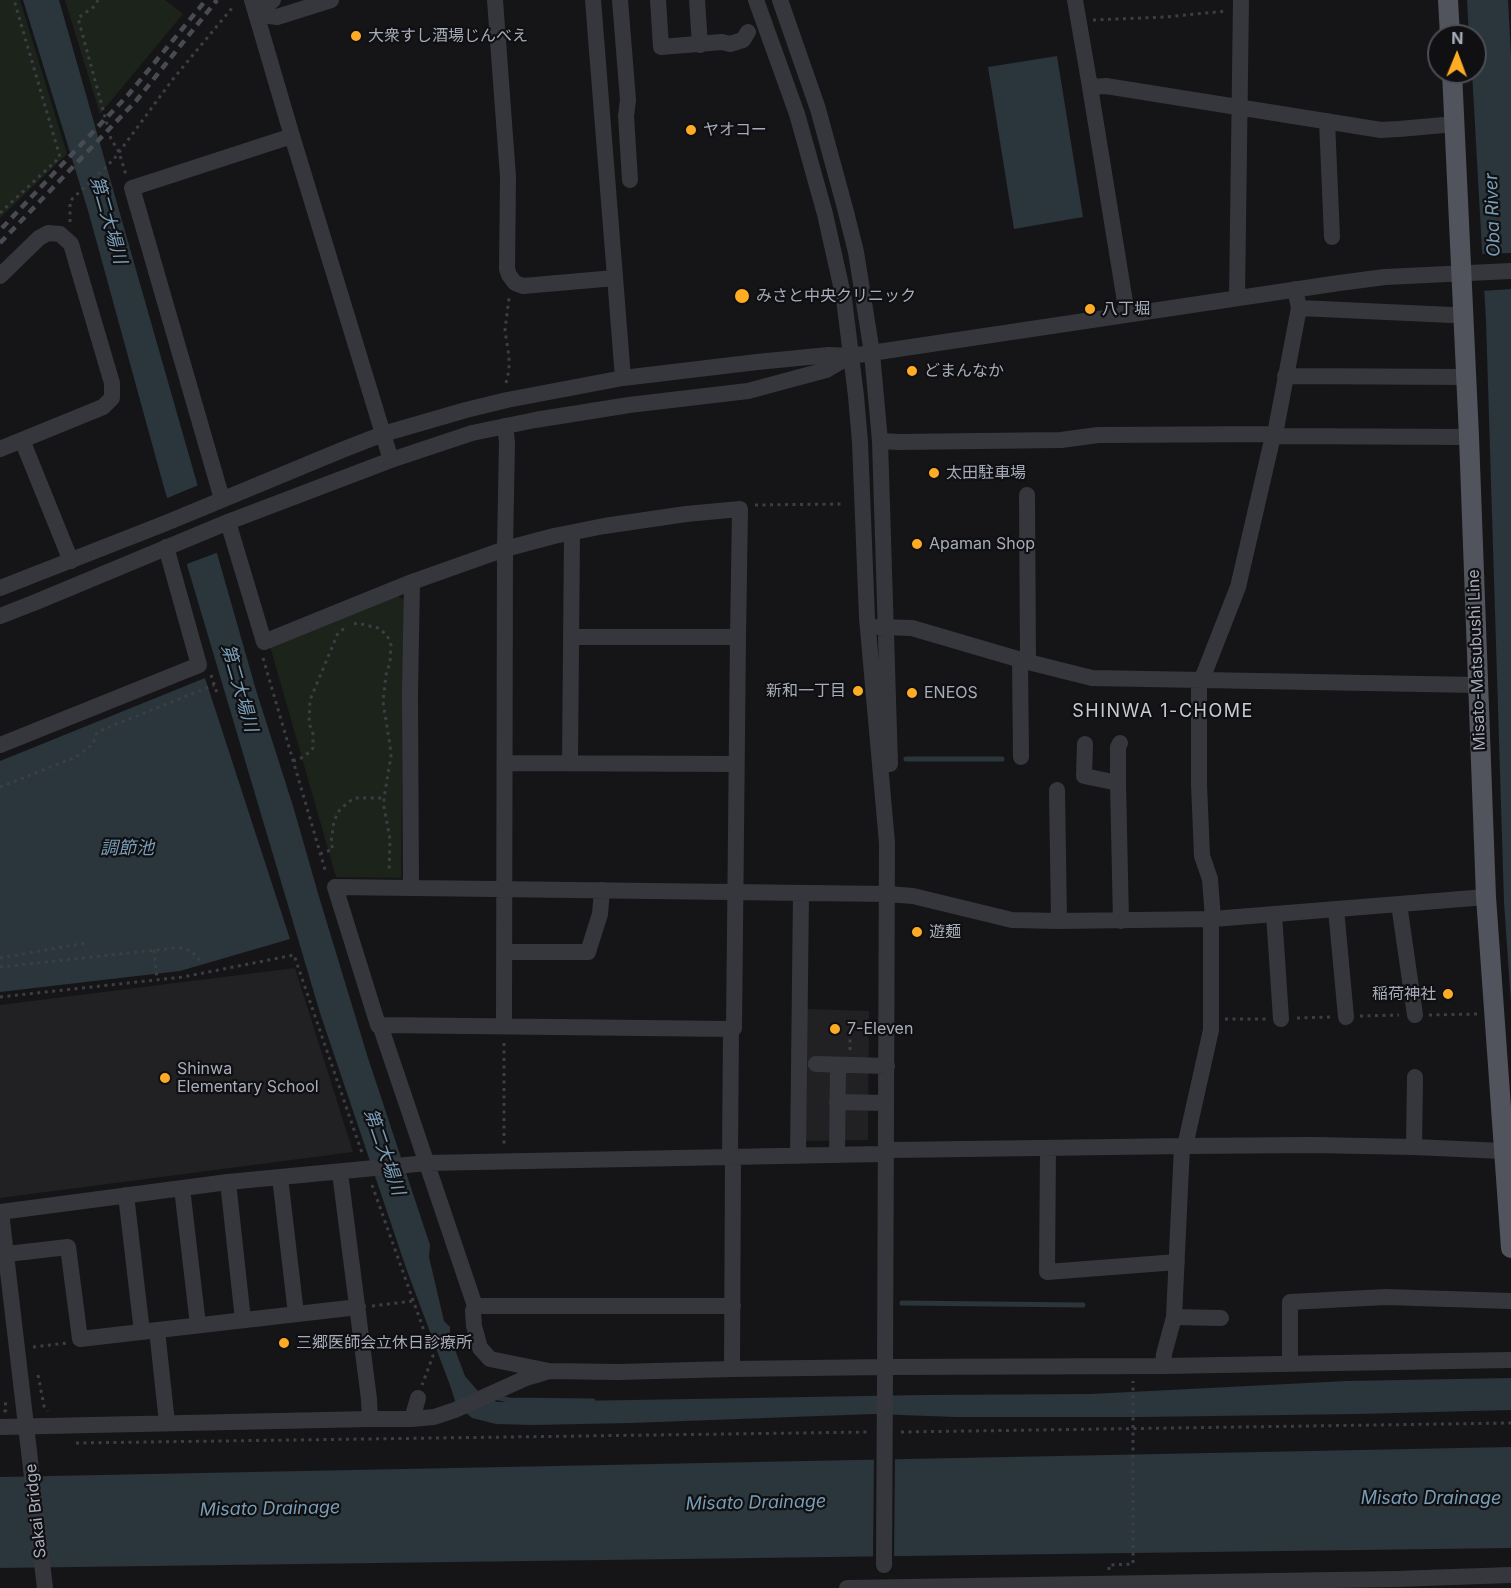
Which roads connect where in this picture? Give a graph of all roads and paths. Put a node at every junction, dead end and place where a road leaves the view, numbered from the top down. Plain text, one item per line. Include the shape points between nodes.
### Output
1 (14, 0) edge
2 (98, 0) edge
3 (273, 0) edge
4 (331, 0) edge
5 (495, 0) edge
6 (593, 0) edge
7 (620, 0) edge
8 (658, 0) edge
9 (697, 0) edge
10 (756, 0) edge
11 (780, 0) edge
12 (1075, 0) edge
13 (1448, 0) edge
14 (1236, 5) edge
15 (254, 7) edge
16 (232, 8) dead end
17 (1078, 20) junction
18 (1449, 24) edge
19 (766, 25) junction
20 (700, 45) junction
21 (1453, 84) edge
22 (1090, 87) junction
23 (1240, 107) junction
24 (1327, 121) junction
25 (1455, 124) junction
26 (292, 136) junction
27 (119, 152) junction
28 (630, 180) dead end
29 (132, 188) junction
30 (70, 201) dead end
31 (0, 213) edge
32 (1332, 237) dead end
33 (1511, 272) edge
34 (1468, 274) junction
35 (0, 276) edge
36 (615, 278) junction
37 (509, 290) dead end
38 (1295, 290) junction
39 (1238, 298) junction
40 (1299, 308) junction
41 (1127, 314) junction
42 (1452, 315) dead end
43 (872, 353) junction
44 (851, 356) junction
45 (1285, 376) junction
46 (1465, 377) junction
47 (623, 378) junction
48 (506, 383) dead end
49 (505, 426) junction
50 (383, 434) junction
51 (1274, 435) junction
52 (1469, 437) junction
53 (22, 441) junction
54 (880, 441) junction
55 (0, 449) edge
56 (391, 460) junction
57 (1027, 495) dead end
58 (218, 501) junction
59 (841, 504) dead end
60 (740, 509) junction
61 (225, 524) junction
62 (572, 533) junction
63 (170, 546) junction
64 (505, 549) junction
65 (71, 561) junction
66 (412, 582) junction
67 (0, 588) edge
68 (0, 615) edge
69 (868, 627) junction
70 (887, 627) junction
71 (571, 637) junction
72 (738, 637) junction
73 (264, 642) junction
74 (1024, 660) junction
75 (1200, 679) junction
76 (214, 685) dead end
77 (1477, 685) junction
78 (1120, 743) dead end
79 (1085, 744) dead end
80 (0, 746) edge
81 (1021, 757) dead end
82 (293, 761) junction
83 (505, 763) junction
84 (570, 764) junction
85 (736, 764) junction
86 (1118, 783) junction
87 (0, 787) edge
88 (1057, 790) dead end
89 (384, 798) junction
90 (887, 843) junction
91 (320, 854) junction
92 (335, 887) junction
93 (411, 887) junction
94 (505, 889) junction
95 (602, 890) junction
96 (736, 891) junction
97 (801, 893) junction
98 (888, 894) junction
99 (1486, 897) junction
100 (1399, 904) junction
101 (1336, 909) junction
102 (1274, 914) junction
103 (1212, 919) junction
104 (1059, 921) junction
105 (1121, 921) junction
106 (86, 944) dead end
107 (154, 950) junction
108 (504, 952) junction
109 (0, 958) edge
110 (200, 961) dead end
111 (0, 967) edge
112 (158, 979) junction
113 (0, 997) edge
114 (1414, 1015) dead end
115 (1346, 1017) dead end
116 (1281, 1019) dead end
117 (380, 1025) junction
118 (504, 1026) junction
119 (731, 1029) junction
120 (816, 1064) dead end
121 (838, 1065) junction
122 (886, 1066) junction
123 (1415, 1077) dead end
124 (837, 1102) junction
125 (886, 1103) junction
126 (1184, 1146) junction
127 (1414, 1147) junction
128 (1048, 1148) junction
129 (504, 1150) dead end
130 (1503, 1151) junction
131 (886, 1152) junction
132 (837, 1155) junction
133 (798, 1156) junction
134 (731, 1157) junction
135 (422, 1164) junction
136 (367, 1170) junction
137 (340, 1173) junction
138 (280, 1178) junction
139 (228, 1182) junction
140 (182, 1188) junction
141 (126, 1195) junction
142 (1, 1212) edge
143 (1511, 1248) edge
144 (7, 1254) junction
145 (1177, 1262) junction
146 (414, 1300) junction
147 (1511, 1301) edge
148 (475, 1306) junction
149 (733, 1306) junction
150 (358, 1307) junction
151 (296, 1314) junction
152 (1174, 1317) junction
153 (1221, 1318) dead end
154 (243, 1320) junction
155 (198, 1325) junction
156 (150, 1331) junction
157 (80, 1339) junction
158 (34, 1357) dead end
159 (1511, 1360) edge
160 (1290, 1363) junction
161 (1163, 1366) junction
162 (732, 1369) junction
163 (37, 1370) dead end
164 (549, 1371) junction
165 (885, 1371) junction
166 (1132, 1376) dead end
167 (418, 1398) joint
168 (48, 1412) dead end
169 (370, 1419) junction
170 (412, 1419) junction
171 (167, 1423) junction
172 (1511, 1423) edge
173 (0, 1427) edge
174 (1133, 1429) junction
175 (885, 1432) junction
176 (28, 1434) junction
177 (75, 1443) dead end
178 (1109, 1565) dead end
179 (1511, 1575) edge
180 (44, 1584) edge
181 (1118, 1586) edge
182 (847, 1588) edge
183 (883, 1588) edge

1 - 31 path via 60,157
2 - 27 path via 78,18 111,139
3 - 15 street
4 - 15 street via 277,17
5 - 36 street via 508,177 509,275 523,286
6 - 36 street
7 - 28 street
8 - 20 street via 661,47
9 - 20 street
10 - 19 street
11 - 43 street via 836,175 856,252
12 - 17 street
13 - 18 main road
14 - 17 path via 1165,17
14 - 23 street
15 - 26 street
16 - 27 path
17 - 22 street
19 - 20 street via 723,38 722,42
19 - 44 street via 797,114 825,214 844,299
21 - 25 main road, Misato-Matsubushi Line
22 - 23 street via 1107,86
22 - 41 street
23 - 24 street
23 - 39 street
24 - 25 street via 1381,130
24 - 32 street
25 - 34 main road, Misato-Matsubushi Line
26 - 29 street
26 - 50 street
27 - 29 path
27 - 30 path
29 - 58 street
33 - 34 street
34 - 38 street via 1385,278
34 - 46 main road, Misato-Matsubushi Line
35 - 53 street via 48,233 60,234 71,244 112,383 112,398 103,407
36 - 47 street
37 - 48 path
38 - 39 street
38 - 40 street
39 - 41 street
40 - 42 street
40 - 45 street
41 - 43 street
43 - 44 street
43 - 54 street
44 - 47 street
44 - 49 street via 826,370 748,391 629,405
44 - 69 street via 860,442
45 - 46 street
45 - 51 street
46 - 52 main road, Misato-Matsubushi Line
47 - 50 street via 507,400
49 - 56 street
49 - 64 street
50 - 56 street
50 - 58 street
51 - 52 street
51 - 54 street
51 - 75 street via 1238,587
52 - 77 main road, Misato-Matsubushi Line
53 - 55 street
53 - 65 street
54 - 70 street
56 - 61 street
57 - 74 street
58 - 65 street
59 - 60 path via 748,505
60 - 62 street
60 - 72 street
61 - 63 street
61 - 73 street
62 - 64 street
62 - 71 street
63 - 68 street
63 - 80 street via 199,665
64 - 66 street
64 - 83 street
65 - 67 street
66 - 73 street
66 - 93 street
69 - 70 street
69 - 90 street
70 - 74 street via 912,628
70 - 90 street via 891,795
71 - 72 street
71 - 84 street
72 - 85 street
73 - 82 path via 261,650
74 - 75 street via 1092,678
74 - 81 street
75 - 77 street
75 - 103 street via 1202,856 1210,879
76 - 87 path via 97,732 93,744 76,756
77 - 99 main road, Misato-Matsubushi Line
78 - 86 street
79 - 86 street via 1084,776
82 - 89 path via 313,748 310,700 338,633 357,623 378,628 391,645 383,692 391,756
82 - 91 path
83 - 84 street
83 - 94 street
84 - 85 street
85 - 96 street
86 - 105 street
88 - 104 street
89 - 91 path via 356,798 348,802 334,821 333,849
89 - 93 path via 390,839 388,873
90 - 98 street
91 - 92 path via 328,880
92 - 93 street
92 - 117 street
93 - 94 street
94 - 95 street
94 - 108 street
95 - 96 street
95 - 108 street via 600,914 588,952
96 - 97 street
96 - 119 street
97 - 98 street
97 - 133 street
98 - 104 street via 913,896 1012,920
98 - 122 street
99 - 100 street
99 - 130 main road, Misato-Matsubushi Line
100 - 101 street
100 - 114 street
101 - 102 street
101 - 115 street
102 - 103 street
102 - 116 street
103 - 105 street
103 - 126 street via 1211,1030
104 - 105 street
106 - 109 path
107 - 110 path via 182,948
107 - 111 path
107 - 112 path
108 - 118 street
112 - 113 path
112 - 136 path via 294,956
117 - 118 street
117 - 135 street
118 - 119 street
118 - 129 path
119 - 134 street
120 - 121 street
121 - 122 street
121 - 124 street
122 - 125 street
123 - 127 street
124 - 125 street
124 - 132 street
125 - 131 street
126 - 127 street
126 - 128 street
126 - 145 street
127 - 130 street
128 - 131 street
128 - 145 street via 1047,1272
130 - 143 main road, Misato-Matsubushi Line
131 - 132 street
131 - 165 street
132 - 133 street
133 - 134 street
134 - 135 street
134 - 149 street
135 - 136 street
135 - 148 street
136 - 137 street
136 - 146 path
137 - 138 street
137 - 150 street
138 - 139 street
138 - 151 street
139 - 140 street
139 - 154 street
140 - 141 street
140 - 155 street
141 - 142 street
141 - 156 street
142 - 144 street, Sakai Bridge
144 - 157 street via 68,1246
144 - 176 street, Sakai Bridge
145 - 152 street
146 - 150 path
146 - 167 path via 433,1356
147 - 160 street via 1385,1298 1290,1302
148 - 149 street
148 - 164 street via 480,1348 490,1359
149 - 162 street
150 - 151 street
150 - 169 street
151 - 154 street
152 - 153 street
152 - 161 street
154 - 155 street
155 - 156 street
156 - 157 street
156 - 171 street
157 - 158 path via 33,1347
159 - 160 street
160 - 161 street
161 - 165 street
162 - 164 street
162 - 165 street
163 - 168 path
164 - 170 street via 455,1410
165 - 175 street, bridge
166 - 174 path
167 - 170 street
169 - 170 street
169 - 171 street
171 - 176 street
172 - 174 path
173 - 176 street
174 - 175 path
174 - 178 path via 1133,1564
175 - 177 path
175 - 183 street, bridge
176 - 180 street, Sakai Bridge
179 - 181 street
181 - 183 street
182 - 183 street

